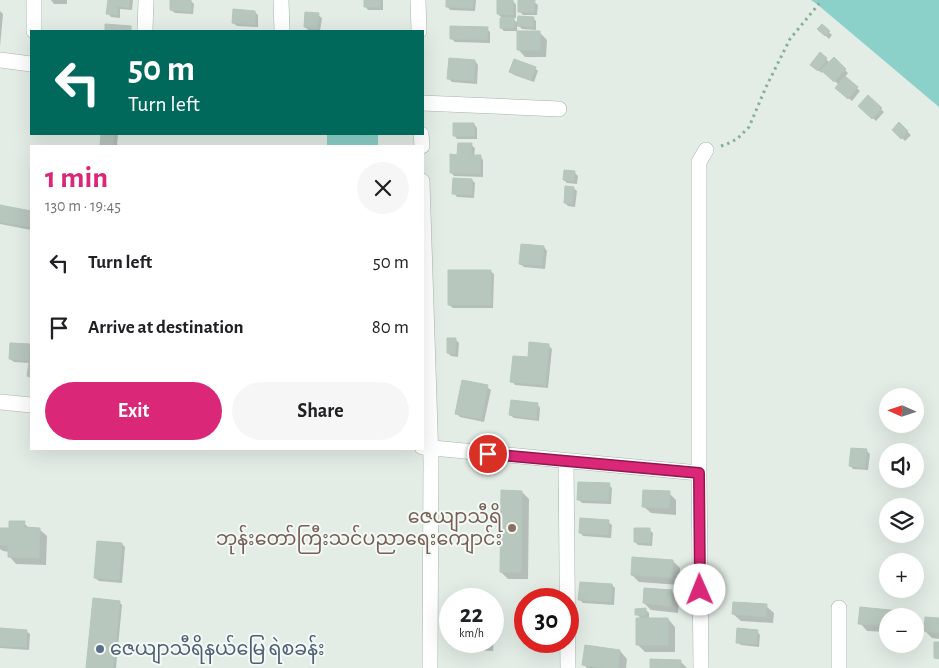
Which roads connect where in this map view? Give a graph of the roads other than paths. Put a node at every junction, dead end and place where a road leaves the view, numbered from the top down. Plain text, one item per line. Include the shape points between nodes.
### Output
1 (34, 0) edge
2 (146, 0) edge
3 (281, 0) edge
4 (418, 0) edge
5 (34, 30) edge
6 (145, 30) edge
7 (282, 30) edge
8 (419, 30) edge
9 (0, 60) edge
10 (30, 64) edge
11 (424, 103) edge
12 (559, 109) dead end
13 (706, 150) road end
14 (424, 314) edge
15 (0, 402) edge
16 (30, 405) edge
17 (426, 448) edge
18 (566, 461) junction
19 (699, 473) junction
20 (839, 608) dead end
21 (430, 668) edge
22 (568, 668) edge
23 (701, 668) edge
24 (839, 668) edge

1 - 5 street
2 - 6 street
3 - 7 street
4 - 8 street
9 - 10 street
11 - 12 street
13 - 19 street via 700,162
14 - 17 street
15 - 16 street
17 - 18 street
17 - 21 street
18 - 19 street
18 - 22 street
19 - 23 street
20 - 24 street

